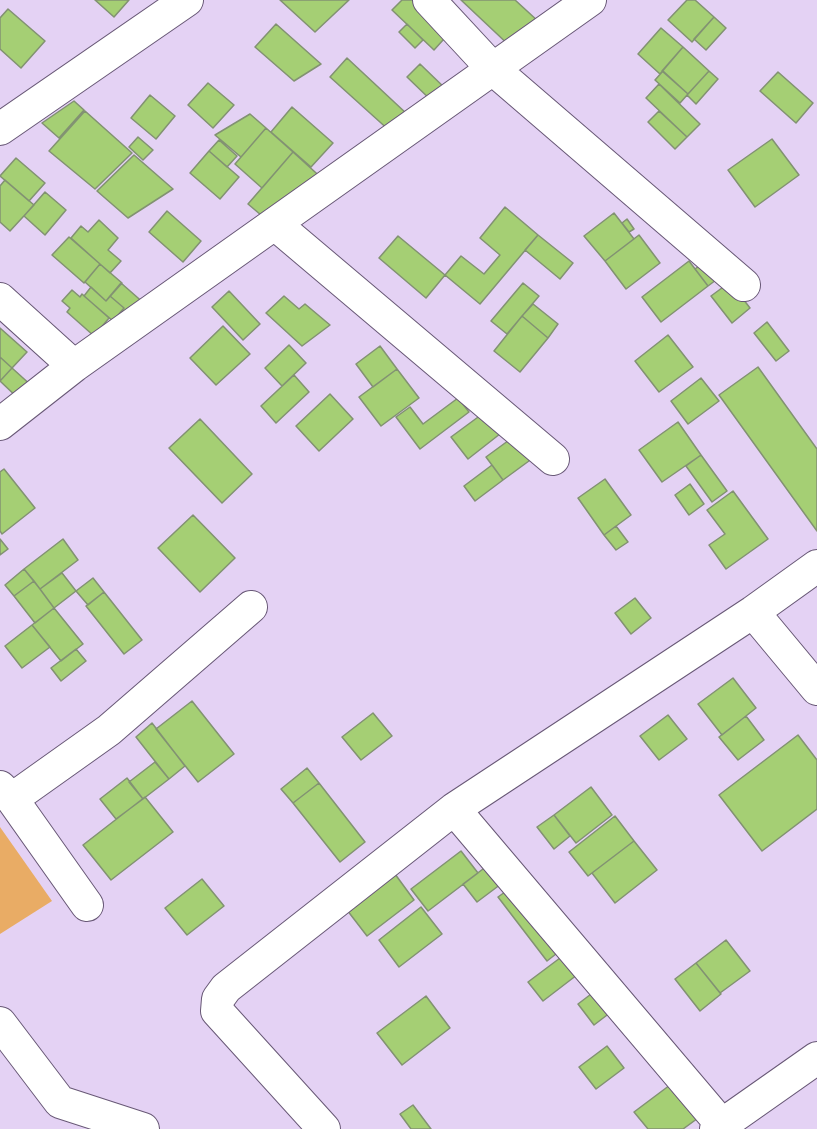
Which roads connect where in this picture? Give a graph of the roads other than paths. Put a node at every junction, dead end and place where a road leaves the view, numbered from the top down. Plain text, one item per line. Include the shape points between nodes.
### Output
1 (187, 0) edge
2 (429, 0) edge
3 (590, 0) edge
4 (494, 69) junction
5 (0, 129) edge
6 (275, 224) junction
7 (744, 285) dead end
8 (0, 299) edge
9 (74, 366) junction
10 (0, 424) edge
11 (553, 459) dead end
12 (817, 566) edge
13 (251, 607) dead end
14 (753, 612) junction
15 (817, 688) edge
16 (6, 793) edge
17 (454, 809) junction
18 (87, 905) dead end
19 (0, 1023) edge
20 (817, 1058) edge
21 (719, 1127) edge
22 (143, 1129) edge
23 (324, 1129) edge

1 - 5 street
2 - 4 street
3 - 4 street
4 - 6 street
4 - 7 street
6 - 9 street
6 - 11 street
8 - 9 street
9 - 10 street
12 - 14 street
13 - 16 street via 109,730
14 - 15 street
14 - 17 street
16 - 18 street
17 - 21 street
17 - 23 street via 226,988 218,999 217,1011
19 - 22 street via 60,1102
20 - 21 street

